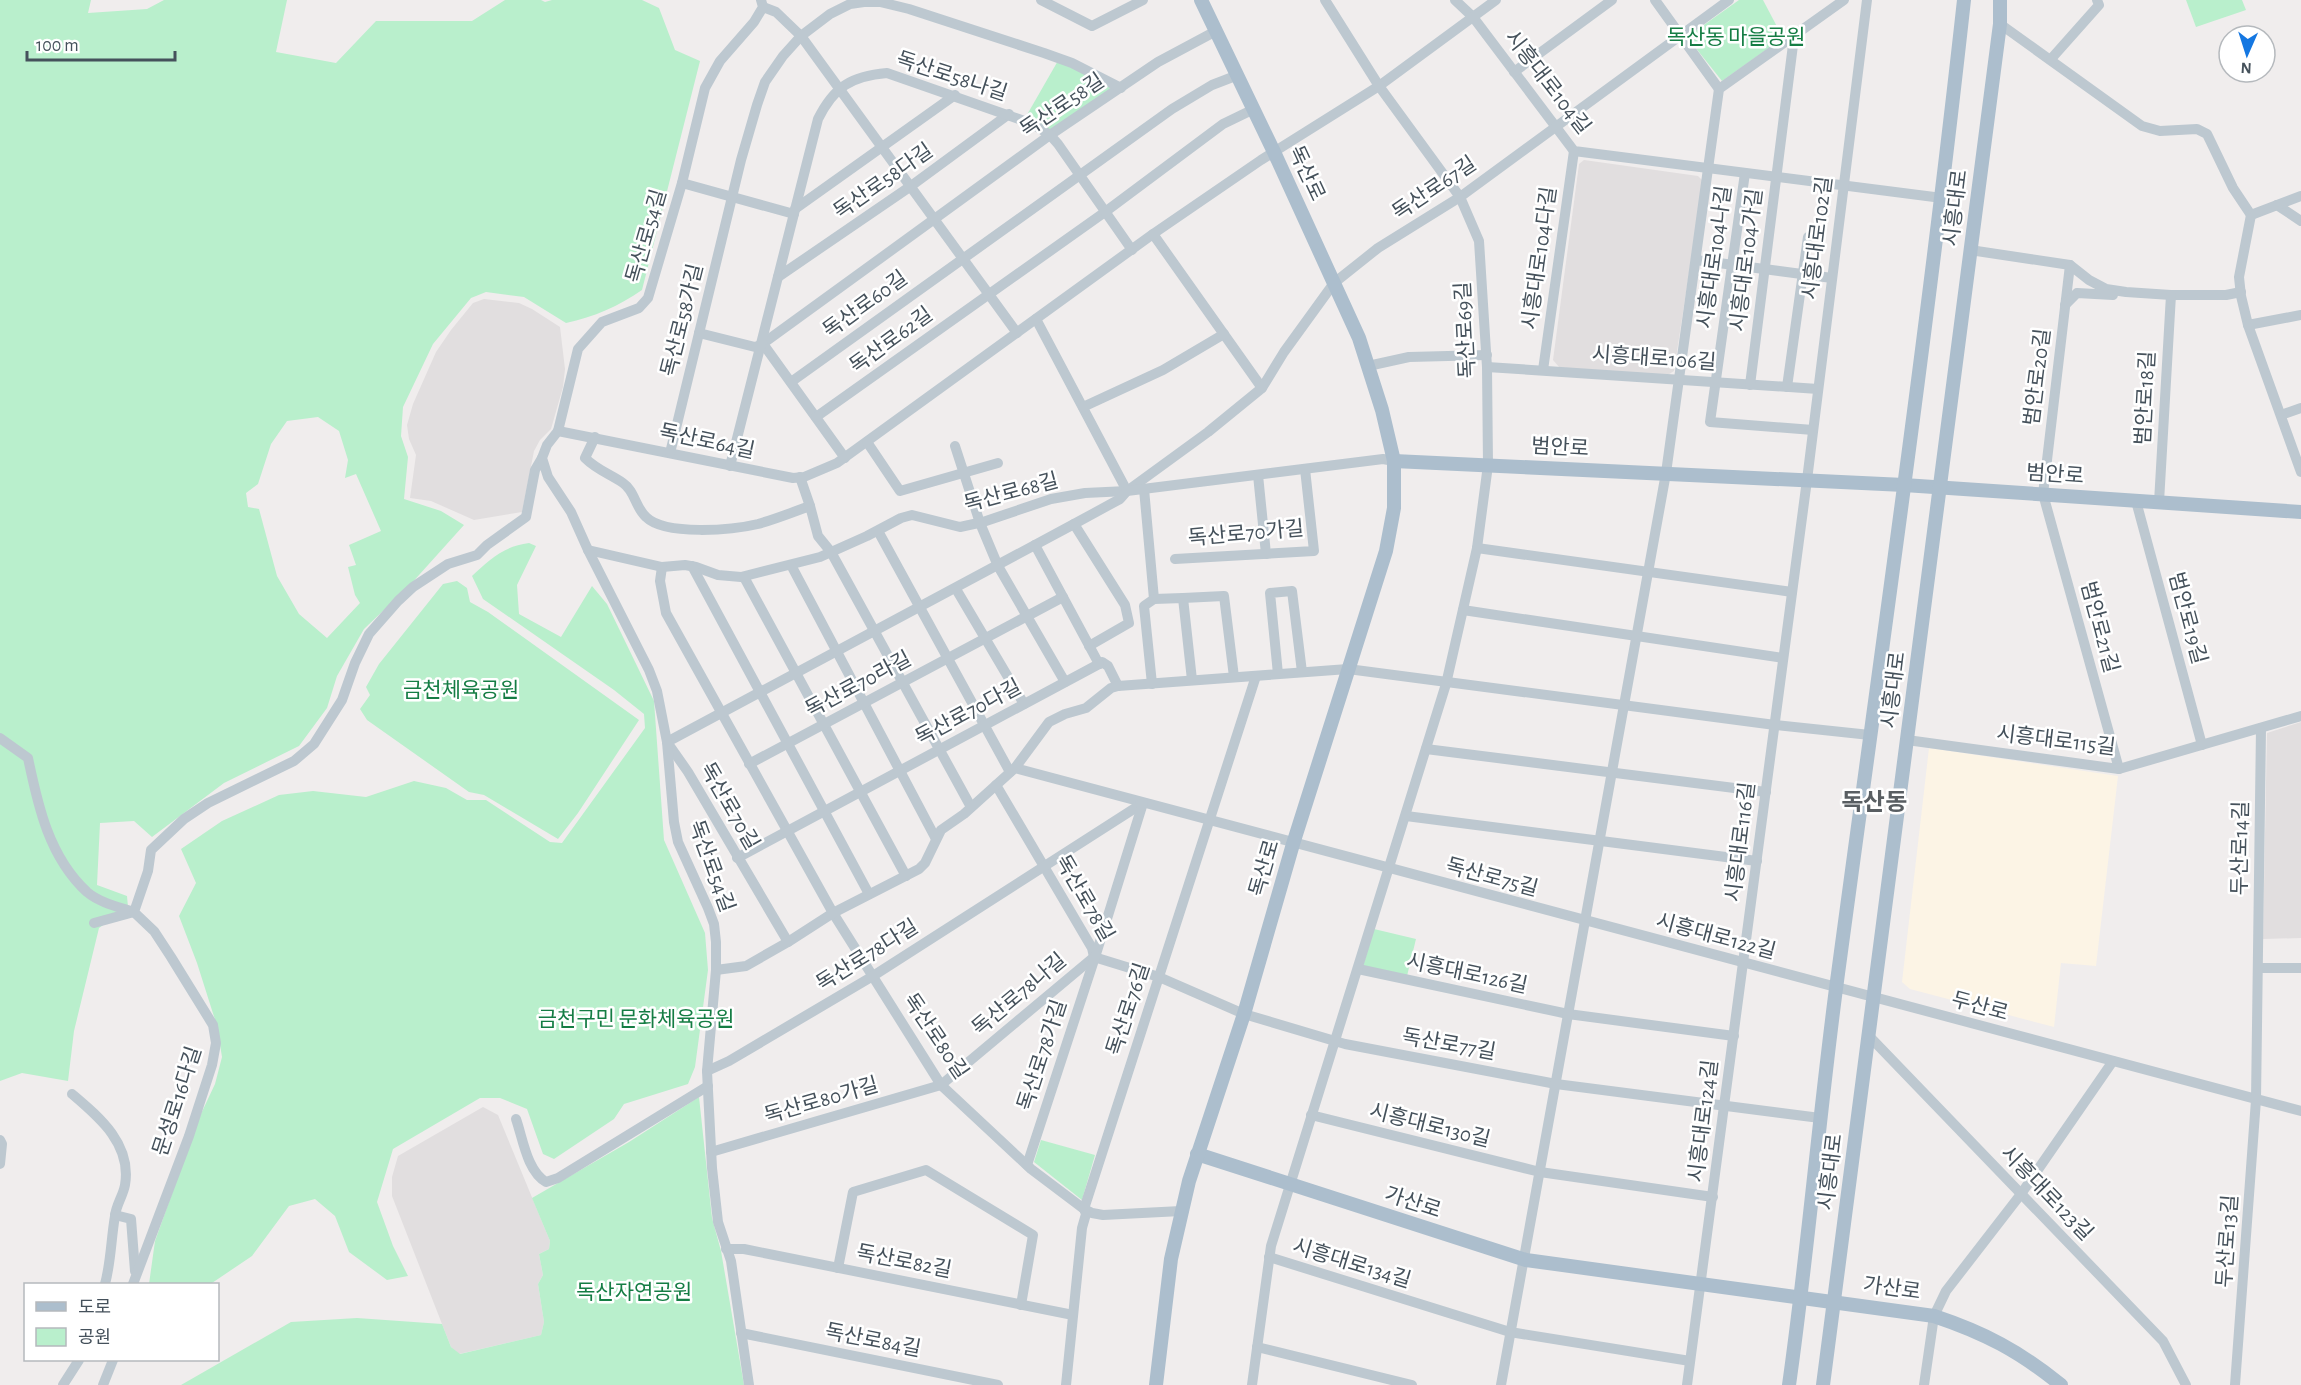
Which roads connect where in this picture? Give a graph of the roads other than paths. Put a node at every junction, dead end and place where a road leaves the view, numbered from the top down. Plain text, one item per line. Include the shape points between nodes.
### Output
1 (1041, 0) edge
2 (1063, 0) edge
3 (1143, 0) edge
4 (1201, 0) edge
5 (1325, 0) edge
6 (1455, 0) edge
7 (1496, 0) edge
8 (1612, 0) edge
9 (1654, 0) edge
10 (1729, 0) edge
11 (1844, 0) edge
12 (1867, 0) edge
13 (1964, 0) edge
14 (2000, 0) edge
15 (2097, 0) edge
16 (762, 3) edge
17 (1127, 3) edge
18 (1068, 12) junction
19 (1473, 17) junction
20 (2000, 24) junction
21 (1216, 31) junction
22 (1680, 35) junction
23 (801, 36) junction
24 (1794, 37) junction
25 (2050, 59) junction
26 (1514, 72) junction
27 (1238, 75) junction
28 (1379, 86) junction
29 (839, 87) junction
30 (1121, 88) junction
31 (1719, 90) junction
32 (956, 95) junction
33 (1254, 110) junction
34 (1009, 114) junction
35 (1555, 126) junction
36 (1050, 135) junction
37 (883, 148) junction
38 (1574, 151) junction
39 (1274, 152) junction
40 (1708, 168) junction
41 (1745, 173) junction
42 (1079, 175) junction
43 (1777, 177) junction
44 (682, 183) junction
45 (1844, 185) junction
46 (911, 186) junction
47 (2301, 196) edge
48 (732, 197) junction
49 (1460, 197) junction
50 (1942, 198) junction
51 (2277, 205) junction
52 (795, 211) junction
53 (1105, 212) junction
54 (2251, 214) junction
55 (935, 220) junction
56 (2301, 221) edge
57 (1154, 234) junction
58 (1808, 237) dead end
59 (1132, 250) junction
60 (1970, 250) junction
61 (963, 258) junction
62 (1696, 260) junction
63 (1732, 265) junction
64 (2070, 265) junction
65 (1765, 269) junction
66 (1803, 274) junction
67 (778, 277) junction
68 (1832, 278) junction
69 (1334, 283) junction
70 (2126, 292) junction
71 (2241, 292) junction
72 (988, 294) junction
73 (2171, 296) junction
74 (2065, 305) junction
75 (2301, 315) edge
76 (1036, 319) junction
77 (2248, 325) junction
78 (699, 333) junction
79 (1017, 333) junction
80 (1224, 334) junction
81 (761, 345) junction
82 (1487, 355) junction
83 (1368, 366) junction
84 (1487, 367) junction
85 (1543, 370) junction
86 (1679, 380) junction
87 (791, 382) junction
88 (1716, 382) junction
89 (1750, 385) junction
90 (1788, 387) junction
91 (1262, 388) junction
92 (1818, 389) junction
93 (1083, 407) junction
94 (2301, 408) edge
95 (2281, 415) junction
96 (816, 417) junction
97 (1813, 430) junction
98 (558, 431) junction
99 (594, 437) junction
100 (867, 442) junction
101 (955, 446) dead end
102 (670, 453) junction
103 (542, 458) junction
104 (845, 458) junction
105 (1394, 461) junction
106 (998, 463) dead end
107 (1488, 465) junction
108 (730, 466) junction
109 (1305, 469) junction
110 (2301, 472) edge
111 (964, 473) junction
112 (1666, 473) junction
113 (1258, 475) junction
114 (800, 477) junction
115 (1807, 480) junction
116 (1904, 484) junction
117 (1940, 487) junction
118 (1144, 489) junction
119 (1127, 491) junction
120 (2043, 494) junction
121 (2136, 501) junction
122 (2159, 502) junction
123 (810, 506) junction
124 (2301, 512) edge
125 (980, 523) junction
126 (1074, 525) junction
127 (878, 531) junction
128 (1035, 545) junction
129 (1477, 548) junction
130 (588, 550) junction
131 (831, 552) junction
132 (1266, 554) junction
133 (1175, 559) dead end
134 (792, 565) junction
135 (692, 566) junction
136 (998, 566) junction
137 (662, 567) junction
138 (1648, 572) junction
139 (744, 576) junction
140 (956, 589) junction
141 (1792, 591) junction
142 (1063, 597) junction
143 (1183, 598) junction
144 (1154, 599) junction
145 (920, 608) junction
146 (1463, 610) junction
147 (1026, 616) junction
148 (875, 632) junction
149 (1637, 636) junction
150 (986, 638) junction
151 (1089, 646) junction
152 (837, 652) junction
153 (1784, 658) junction
154 (948, 659) junction
155 (1099, 664) junction
156 (1348, 669) junction
157 (1302, 672) junction
158 (797, 674) junction
159 (1278, 674) junction
160 (1256, 676) junction
161 (1234, 677) junction
162 (1192, 681) junction
163 (1065, 682) junction
164 (903, 683) junction
165 (1152, 684) junction
166 (1446, 684) junction
167 (1118, 686) junction
168 (760, 693) junction
169 (864, 703) junction
170 (1024, 704) junction
171 (1624, 706) junction
172 (721, 714) junction
173 (2301, 716) edge
174 (824, 724) junction
175 (1774, 725) junction
176 (984, 726) junction
177 (2261, 728) junction
178 (1870, 735) junction
179 (0, 738) edge
180 (1907, 740) junction
181 (667, 742) junction
182 (788, 744) junction
183 (2202, 745) junction
184 (940, 750) junction
185 (1426, 750) junction
186 (749, 764) junction
187 (2119, 769) junction
188 (1013, 770) junction
189 (900, 771) junction
190 (1612, 773) junction
191 (996, 785) junction
192 (861, 792) junction
193 (1766, 792) junction
194 (1143, 803) junction
195 (971, 807) junction
196 (825, 812) junction
197 (1406, 816) junction
198 (1209, 821) junction
199 (787, 831) junction
200 (936, 839) junction
201 (1599, 841) junction
202 (1293, 844) junction
203 (737, 858) junction
204 (1757, 861) junction
205 (1043, 865) junction
206 (1389, 870) junction
207 (906, 876) junction
208 (869, 894) junction
209 (134, 912) junction
210 (833, 913) junction
211 (1585, 921) junction
212 (94, 923) dead end
213 (788, 942) junction
214 (1094, 957) junction
215 (1743, 963) junction
216 (2258, 968) junction
217 (2301, 968) edge
218 (1358, 969) junction
219 (716, 970) junction
220 (873, 976) junction
221 (1159, 977) junction
222 (1836, 988) junction
223 (1874, 998) junction
224 (1244, 1014) junction
225 (1568, 1014) junction
226 (1734, 1036) junction
227 (1869, 1036) junction
228 (1334, 1042) junction
229 (2113, 1061) junction
230 (707, 1071) junction
231 (1556, 1084) junction
232 (941, 1085) junction
233 (708, 1086) junction
234 (72, 1094) dead end
235 (2256, 1100) junction
236 (1724, 1106) junction
237 (2301, 1112) edge
238 (1311, 1115) junction
239 (1820, 1118) junction
240 (516, 1119) dead end
241 (0, 1140) edge
242 (711, 1152) junction
243 (1197, 1154) junction
244 (0, 1164) edge
245 (1027, 1165) junction
246 (1540, 1172) junction
247 (1289, 1184) junction
248 (2021, 1194) junction
249 (1713, 1197) junction
250 (1084, 1209) junction
251 (1181, 1211) junction
252 (115, 1215) junction
253 (726, 1249) junction
254 (1269, 1257) junction
255 (1524, 1260) junction
256 (838, 1268) junction
257 (134, 1280) edge
258 (105, 1283) edge
259 (1701, 1284) junction
260 (1801, 1297) junction
261 (1835, 1301) junction
262 (1021, 1305) junction
263 (1073, 1315) junction
264 (1934, 1316) junction
265 (1510, 1332) junction
266 (741, 1333) junction
267 (1257, 1347) junction
268 (78, 1361) edge
269 (111, 1361) edge
270 (1690, 1361) junction
271 (63, 1385) edge
272 (103, 1385) edge
273 (749, 1385) edge
274 (998, 1385) edge
275 (1066, 1385) edge
276 (1156, 1385) edge
277 (1252, 1385) edge
278 (1412, 1385) edge
279 (1501, 1385) edge
280 (1687, 1385) edge
281 (1789, 1385) edge
282 (1823, 1385) edge
283 (1924, 1385) edge
284 (2061, 1385) edge
285 (2187, 1385) edge
286 (2235, 1385) edge

1 - 18 street
2 - 18 street
3 - 17 street
4 - 21 main road, 독산로
5 - 28 street, 독산로69길
6 - 19 street, 시흥대로104길
7 - 19 street, 독산로64길
8 - 26 street
9 - 22 street
10 - 22 street, 독산로67길
11 - 24 street
12 - 45 street, 시흥대로102길
13 - 50 main road, 시흥대로
14 - 20 main road, 시흥대로
15 - 25 street via 2099,5
16 - 23 street
16 - 44 street, 독산로54길 via 754,22 720,61 708,82
17 - 18 street via 1092,26
19 - 26 street, 시흥대로104길
19 - 28 street, 독산로64길
20 - 25 street
20 - 60 main road, 시흥대로
21 - 27 main road, 독산로
21 - 30 street, 독산로58길 via 1166,57
22 - 31 street
22 - 35 street, 독산로67길
23 - 29 street
23 - 30 street, 독산로58가길 via 850,4 880,2 1044,53
23 - 48 street, 독산로58가길 via 765,82
24 - 31 street
24 - 43 street, 시흥대로104가길
25 - 54 street via 2142,126 2160,131 2197,129 2207,134 2233,188
26 - 35 street, 시흥대로104길
27 - 33 main road, 독산로
27 - 42 street, 독산로60길 via 1212,85 1172,109
28 - 39 street, 독산로64길
28 - 49 street, 독산로69길
29 - 32 street, 독산로58나길 via 871,74 887,73
29 - 37 street
29 - 52 street via 818,119
30 - 36 street, 독산로58길
31 - 40 street
32 - 34 street, 독산로58나길
32 - 37 street
33 - 39 main road, 독산로
33 - 53 street, 독산로62길 via 1223,124
34 - 36 street, 독산로58나길
34 - 46 street, 독산로58다길
35 - 38 street, 시흥대로104길
35 - 49 street, 독산로67길
36 - 42 street
36 - 55 street, 독산로58길
37 - 46 street
37 - 52 street
38 - 40 street, 시흥대로104길
38 - 85 street, 시흥대로104다길
39 - 57 street, 독산로64길
39 - 69 main road, 독산로
40 - 41 street, 시흥대로104길
40 - 62 street
41 - 43 street, 시흥대로104길
41 - 63 street, 시흥대로104나길
42 - 53 street
42 - 61 street, 독산로60길
43 - 45 street, 시흥대로104길
43 - 65 street, 시흥대로104가길
44 - 48 street
44 - 98 street, 독산로54길 via 648,298 639,308 602,322 578,349
45 - 50 street, 시흥대로104길
45 - 68 street, 시흥대로102길
46 - 55 street
46 - 67 street, 독산로58다길
47 - 51 street
48 - 52 street
48 - 78 street, 독산로58가길
49 - 69 street, 독산로67길 via 1378,248
49 - 82 street, 독산로69길 via 1479,240
50 - 116 main road, 시흥대로
51 - 54 street
51 - 56 street
52 - 67 street
53 - 59 street
53 - 72 street, 독산로62길
54 - 71 street via 2239,277
55 - 61 street
55 - 81 street, 독산로58길
57 - 59 street, 독산로64길
57 - 80 street
58 - 66 street
59 - 76 street, 독산로64길
60 - 64 street
60 - 117 main road, 시흥대로
61 - 72 street
61 - 87 street, 독산로60길
62 - 63 street
62 - 86 street
63 - 65 street
63 - 88 street, 시흥대로104나길
64 - 70 street via 2106,289
64 - 74 street, 범안로20길
65 - 66 street
65 - 89 street, 시흥대로104가길
66 - 68 street
66 - 90 street
67 - 81 street
68 - 92 street, 시흥대로102길
69 - 83 main road, 독산로
69 - 91 street
70 - 73 street
70 - 74 street via 2077,292
71 - 73 street
71 - 77 street
72 - 79 street
72 - 96 street, 독산로62길
73 - 122 street, 범안로18길
74 - 120 street, 범안로20길
75 - 77 street
76 - 79 street, 독산로64길
76 - 93 street
77 - 95 street
78 - 81 street via 755,347
78 - 102 street, 독산로58가길
79 - 100 street, 독산로64길
80 - 91 street
80 - 93 street via 1163,370
81 - 87 street
81 - 108 street
82 - 83 street via 1409,357
82 - 84 street, 독산로69길
83 - 105 main road, 독산로
84 - 85 street, 시흥대로106길
84 - 107 street, 독산로69길
85 - 86 street, 시흥대로106길
86 - 88 street, 시흥대로106길
86 - 112 street
87 - 96 street
88 - 89 street, 시흥대로106길
88 - 97 street, 시흥대로104나길 via 1710,422
89 - 90 street, 시흥대로106길
90 - 92 street, 시흥대로106길
91 - 119 street
92 - 97 street, 시흥대로102길
93 - 119 street
94 - 95 street
95 - 110 street
96 - 104 street
97 - 115 street, 시흥대로102길
98 - 99 street, 독산로64길
98 - 103 street, 독산로54길
99 - 102 street, 독산로64길
99 - 123 street via 585,458 596,469 625,484 638,508 655,522 677,529 732,528 758,524
100 - 104 street, 독산로64길
100 - 111 street via 900,491
101 - 111 street
102 - 108 street, 독산로64길
103 - 130 street, 독산로54길 via 548,477 571,512
103 - 209 street, 독산로54길 via 535,470 526,517 477,555 448,564 413,587 369,634 342,700 314,744 294,761 208,803 184,819 152,850
104 - 114 street, 독산로64길
105 - 107 main road, 범안로
105 - 109 street
105 - 156 main road, 독산로 via 1394,508 1386,551
106 - 111 street
107 - 112 main road, 범안로
107 - 129 street
108 - 114 street, 독산로64길
109 - 113 street
109 - 132 street, 독산로70가길 via 1314,551
111 - 125 street
112 - 115 main road, 범안로
112 - 138 street
113 - 118 street
113 - 132 street
114 - 123 street
115 - 116 main road, 범안로
115 - 141 street
116 - 117 main road, 범안로
116 - 178 main road, 시흥대로
117 - 120 main road, 범안로
117 - 180 main road, 시흥대로
118 - 119 street
118 - 144 street
119 - 125 street, 독산로68길 via 1051,499
119 - 126 street
120 - 121 main road, 범안로
120 - 187 street, 범안로21길
121 - 122 main road, 범안로
121 - 183 street, 범안로19길
122 - 124 main road, 범안로
123 - 131 street via 818,536
125 - 127 street, 독산로68길 via 960,527 912,515
125 - 136 street
126 - 128 street
126 - 151 street via 1125,605 1129,623
127 - 131 street, 독산로68길
127 - 145 street
128 - 136 street
128 - 142 street
129 - 138 street
129 - 146 street
130 - 137 street, 독산로68길
130 - 181 street, 독산로54길 via 650,670
131 - 134 street, 독산로68길
131 - 148 street
132 - 133 street, 독산로70가길
134 - 139 street, 독산로68길
134 - 152 street
135 - 137 street, 독산로68길
135 - 139 street, 독산로68길 via 718,575
135 - 168 street
136 - 140 street
136 - 147 street
137 - 172 street, 독산로70길 via 660,581 666,613
138 - 141 street
138 - 149 street
139 - 158 street
140 - 145 street
140 - 150 street
141 - 153 street, 시흥대로116길
142 - 147 street, 독산로70라길
142 - 151 street
143 - 144 street
143 - 161 street via 1224,596
143 - 162 street
144 - 165 street via 1144,606
145 - 148 street
145 - 154 street
146 - 149 street
146 - 166 street
147 - 150 street, 독산로70라길
147 - 163 street
148 - 152 street
148 - 164 street
149 - 153 street
149 - 171 street
150 - 154 street, 독산로70라길
150 - 170 street
151 - 155 street
152 - 158 street
152 - 169 street
153 - 175 street, 시흥대로116길
154 - 164 street, 독산로70라길
154 - 176 street
155 - 163 street, 독산로70다길
155 - 167 street via 1108,666
156 - 157 street
156 - 166 street
156 - 202 main road, 독산로
157 - 159 street
157 - 159 street via 1292,591 1270,593
158 - 168 street
158 - 174 street
159 - 160 street
160 - 161 street
160 - 198 street, 독산로76길
161 - 162 street
162 - 165 street
163 - 170 street, 독산로70다길
164 - 169 street, 독산로70라길
164 - 184 street
165 - 167 street
166 - 171 street
166 - 185 street
167 - 188 street via 1086,708 1049,722
168 - 172 street
168 - 182 street
169 - 174 street, 독산로70라길
169 - 189 street
170 - 176 street, 독산로70다길
171 - 175 street
171 - 190 street
172 - 181 street
172 - 186 street, 독산로70길
173 - 177 street, 시흥대로115길
174 - 182 street, 독산로70라길
174 - 192 street
175 - 178 street
175 - 193 street, 시흥대로116길
176 - 184 street, 독산로70다길
176 - 188 street
177 - 183 street, 시흥대로115길
177 - 216 street, 두산로14길
178 - 222 main road, 시흥대로
179 - 209 street, 문성로16다길 via 28,758 56,853 88,892
180 - 187 street, 시흥대로115길
180 - 223 main road, 시흥대로
181 - 203 street, 독산로70길
181 - 219 street, 독산로54길 via 674,822 686,861 714,924
182 - 186 street, 독산로70라길
182 - 196 street
183 - 187 street, 시흥대로115길
184 - 189 street, 독산로70다길
184 - 195 street
185 - 190 street
185 - 197 street
186 - 199 street, 독산로70길
188 - 191 street
188 - 194 street, 독산로75길
189 - 192 street, 독산로70다길
189 - 200 street
190 - 193 street
190 - 201 street
191 - 195 street
191 - 205 street, 독산로78길
192 - 196 street, 독산로70다길
192 - 207 street
193 - 204 street, 시흥대로116길
194 - 198 street, 독산로75길
194 - 205 street, 독산로78다길
194 - 214 street, 독산로78가길
195 - 200 street
196 - 199 street, 독산로70다길
196 - 208 street
197 - 201 street
197 - 206 street
198 - 202 street, 독산로75길
198 - 221 street, 독산로76길
199 - 203 street, 독산로70다길
199 - 210 street, 독산로70길
200 - 207 street via 925,863
201 - 204 street
201 - 211 street
202 - 206 street, 독산로75길
202 - 224 main road, 독산로
203 - 213 street, 독산로70길
204 - 215 street, 시흥대로116길
205 - 214 street, 독산로78길
205 - 220 street, 독산로78다길
206 - 211 street, 독산로75길
206 - 218 street
207 - 208 street
208 - 210 street
209 - 212 street
209 - 257 street, 문성로16다길 via 154,931 171,957 213,1025 216,1043 189,1137
210 - 213 street
210 - 220 street, 독산로80길
211 - 215 street, 시흥대로122길
211 - 225 street
213 - 219 street via 746,966
214 - 221 street, 독산로78길
214 - 232 street, 독산로78나길
214 - 245 street, 독산로78가길
215 - 222 street, 시흥대로122길
215 - 226 street, 시흥대로124길
216 - 217 street
216 - 235 street, 두산로14길
218 - 225 street, 시흥대로126길
218 - 228 street
219 - 230 street, 독산로54길
220 - 230 street, 독산로78다길
220 - 232 street, 독산로80길
221 - 224 street, 독산로78길
221 - 250 street, 독산로76길
222 - 223 street, 두산로
222 - 239 main road, 시흥대로
223 - 227 main road, 시흥대로
223 - 229 street, 두산로
224 - 228 street, 독산로77길
224 - 243 main road, 독산로
225 - 226 street, 시흥대로126길
225 - 231 street
226 - 236 street, 시흥대로124길
227 - 248 street, 시흥대로123길
227 - 261 main road, 시흥대로
228 - 231 street, 독산로77길
228 - 238 street
229 - 235 street, 두산로
229 - 248 street
230 - 233 street, 독산로54길
231 - 236 street, 독산로77길
231 - 246 street
232 - 242 street, 독산로80가길
232 - 245 street, 독산로80길
233 - 240 street via 546,1182 532,1168
233 - 242 street, 독산로54길
234 - 252 street via 99,1117 119,1145 125,1184
235 - 237 street, 두산로
235 - 286 street, 두산로13길
236 - 239 street, 독산로77길
236 - 249 street, 시흥대로124길
238 - 246 street, 시흥대로130길
238 - 247 street
239 - 260 main road, 시흥대로
241 - 244 street
242 - 253 street, 독산로54길 via 718,1222
243 - 247 main road, 가산로
243 - 251 main road, 독산로
245 - 250 street, 독산로80길
246 - 249 street, 시흥대로130길
246 - 255 street
247 - 254 street
247 - 255 main road, 가산로
248 - 264 street, 가산로 via 1946,1291
248 - 285 street, 시흥대로123길 via 2163,1341
249 - 259 street, 시흥대로124길
250 - 251 street, 독산로80길 via 1103,1215
250 - 263 street
251 - 276 main road, 독산로 via 1171,1259
252 - 257 street via 131,1219
252 - 258 street
253 - 256 street, 독산로82길 via 744,1249
253 - 266 street, 독산로54길
254 - 265 street, 시흥대로134길
254 - 267 street, 시흥대로134길
255 - 259 main road, 가산로
255 - 265 street
256 - 262 street, 독산로82길
256 - 262 street via 853,1192 926,1170 1033,1235
259 - 260 main road, 가산로
259 - 270 street
260 - 261 main road, 가산로
260 - 281 main road, 시흥대로
261 - 264 main road, 가산로
261 - 282 main road, 시흥대로
262 - 263 street, 독산로82길
263 - 275 street
264 - 283 street, 가산로
264 - 284 main road, 가산로 via 2005,1345
265 - 270 street, 시흥대로134길
265 - 279 street
266 - 273 street, 독산로54길
266 - 274 street, 독산로84길
267 - 277 street, 시흥대로134길
267 - 278 street
268 - 271 street
269 - 272 street
270 - 280 street

